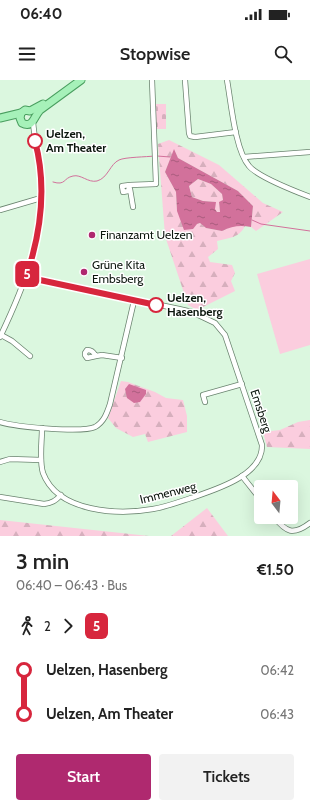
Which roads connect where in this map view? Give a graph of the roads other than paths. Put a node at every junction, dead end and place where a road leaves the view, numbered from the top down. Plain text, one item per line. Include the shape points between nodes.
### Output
1 (81, 80) edge
2 (152, 80) edge
3 (185, 80) edge
4 (227, 80) edge
5 (21, 113) junction
6 (31, 118) junction
7 (0, 119) edge
8 (20, 121) junction
9 (236, 132) junction
10 (310, 152) edge
11 (244, 158) junction
12 (310, 197) edge
13 (41, 198) junction
14 (133, 208) dead end
15 (0, 210) edge
16 (26, 277) junction
17 (134, 301) junction
18 (0, 322) edge
19 (6, 324) junction
20 (0, 336) edge
21 (30, 356) dead end
22 (96, 356) dead end
23 (122, 358) junction
24 (242, 384) junction
25 (205, 402) dead end
26 (0, 422) edge
27 (42, 428) junction
28 (262, 445) joint
29 (41, 460) junction
30 (0, 462) edge
31 (242, 476) junction
32 (254, 491) edge
33 (60, 495) junction
34 (0, 497) edge
35 (310, 523) edge
36 (280, 524) edge
37 (292, 533) edge

1 - 6 main road
2 - 14 street via 156,184 130,187
3 - 9 street via 190,136
4 - 9 street
5 - 6 main road via 25,110
5 - 7 main road
5 - 8 main road
6 - 8 main road
6 - 13 street via 39,162
7 - 8 main road
9 - 11 street
10 - 11 street
11 - 12 street via 258,173
13 - 15 street
13 - 16 street via 38,232
16 - 17 street, Emsberg
16 - 19 street
17 - 23 street
17 - 24 street, Emsberg via 192,312 215,322 225,335
18 - 19 street
19 - 20 street
20 - 21 street via 12,341
22 - 23 street
23 - 27 street via 110,404 99,424 84,429
24 - 25 street, Emsberg via 202,395
24 - 28 street, Emsberg
26 - 27 street
27 - 29 street, Immenweg
28 - 31 street, Immenweg via 255,464
29 - 30 street via 10,459
29 - 33 street, Immenweg via 47,481
31 - 32 street
31 - 33 street, Immenweg via 219,489 165,506 124,512 80,506
33 - 34 street via 51,504
35 - 37 street
36 - 37 street

